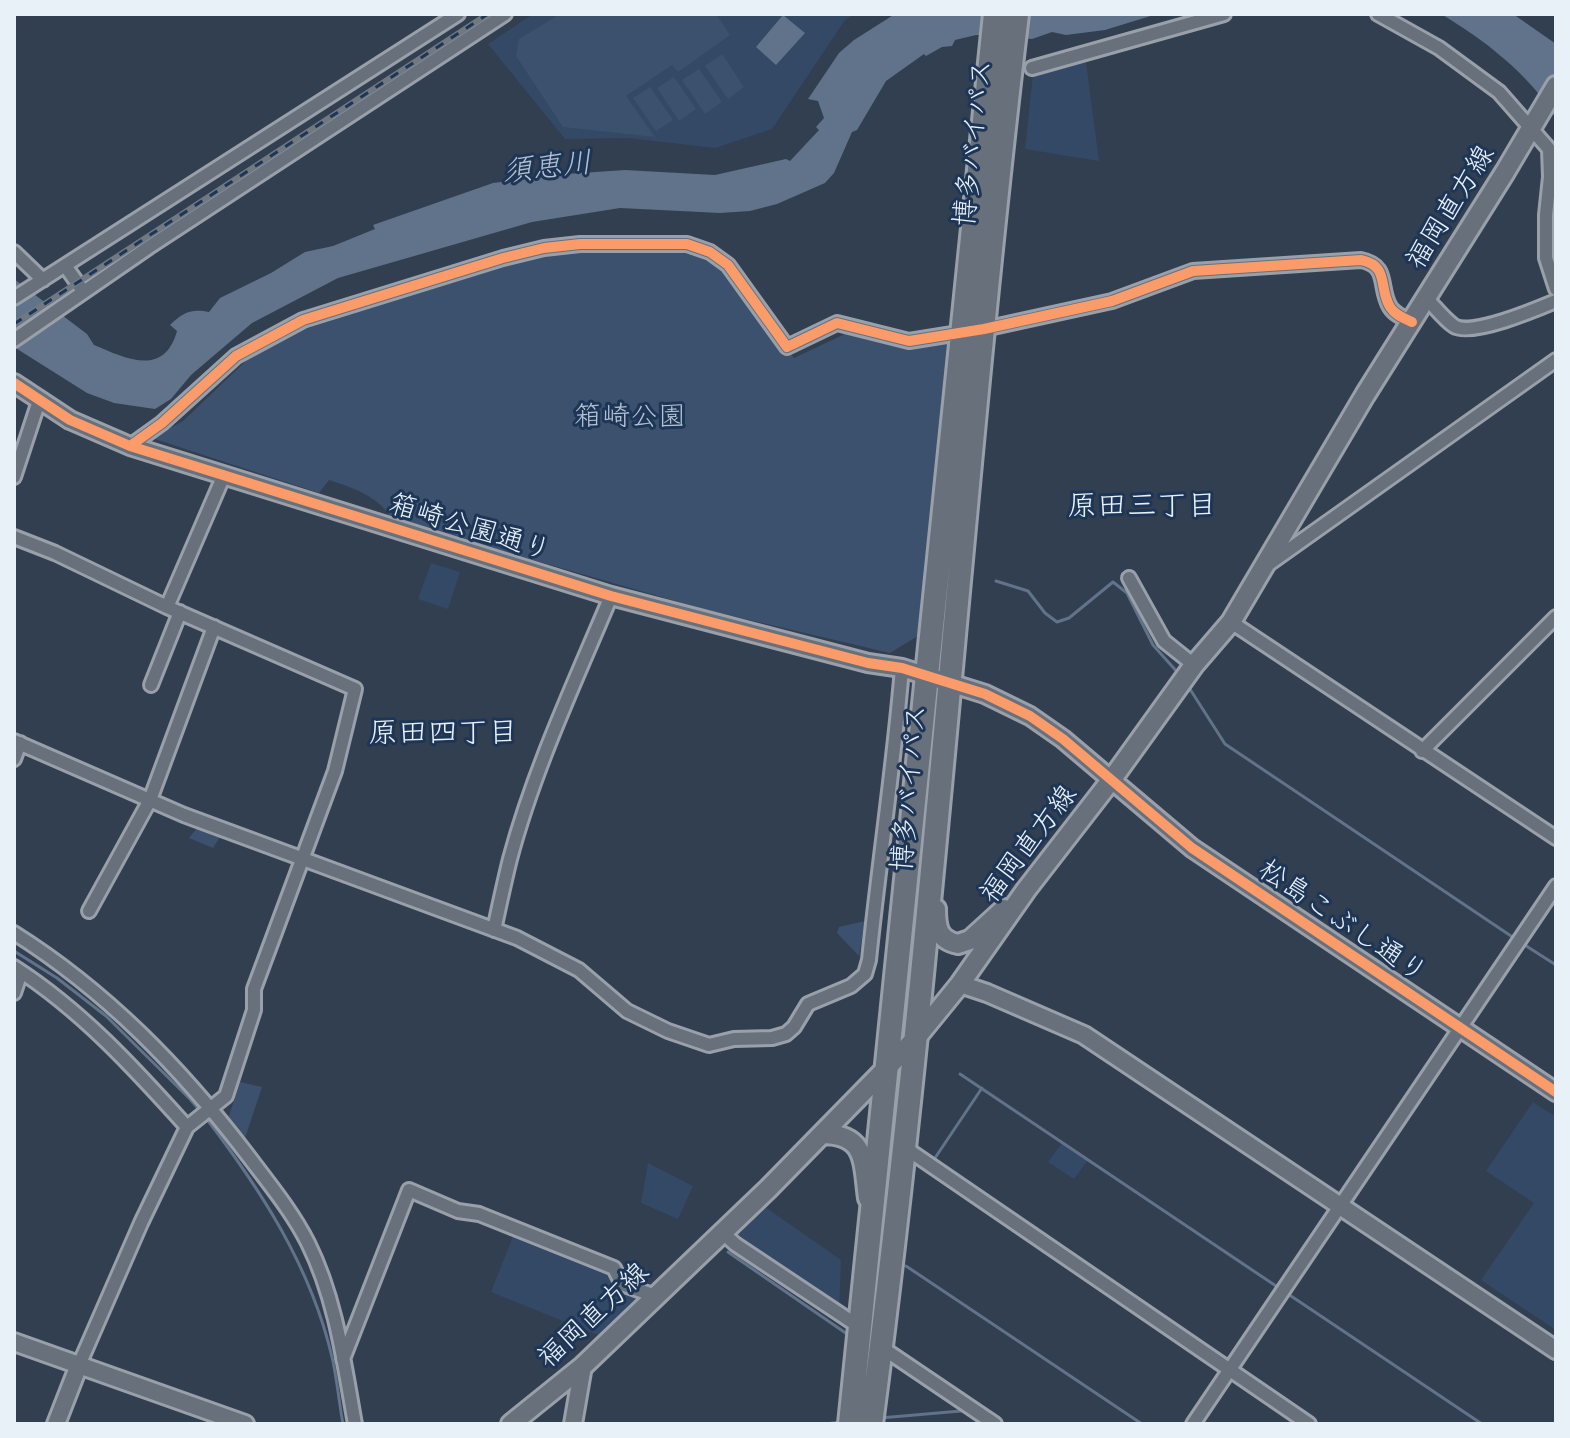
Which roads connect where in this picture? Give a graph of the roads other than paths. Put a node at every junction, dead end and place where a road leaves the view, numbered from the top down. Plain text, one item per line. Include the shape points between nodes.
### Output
1 (458, 14) edge
2 (505, 14) edge
3 (995, 14) edge
4 (1017, 14) edge
5 (1224, 14) edge
6 (1378, 14) edge
7 (1002, 55) junction
8 (1032, 68) tunnel mouth
9 (1556, 86) edge
10 (1534, 122) junction
11 (14, 252) edge
12 (66, 267) junction
13 (43, 280) junction
14 (1556, 289) edge
15 (83, 291) junction
16 (14, 298) edge
17 (1427, 299) junction
18 (1556, 301) edge
19 (1412, 322) junction
20 (984, 329) junction
21 (962, 333) junction
22 (14, 340) edge
23 (1555, 363) edge
24 (14, 383) edge
25 (39, 401) junction
26 (130, 446) junction
27 (224, 475) junction
28 (14, 477) edge
29 (14, 537) edge
30 (1261, 571) junction
31 (1129, 578) dead end
32 (611, 596) junction
33 (167, 607) junction
34 (180, 612) junction
35 (1556, 617) edge
36 (1231, 622) junction
37 (214, 627) junction
38 (1194, 665) junction
39 (902, 668) junction
40 (938, 681) junction
41 (151, 685) dead end
42 (17, 742) edge
43 (1422, 751) junction
44 (14, 759) edge
45 (941, 770) junction
46 (1112, 779) junction
47 (150, 800) junction
48 (1556, 838) edge
49 (303, 860) junction
50 (1556, 886) edge
51 (1026, 890) junction
52 (89, 911) dead end
53 (494, 930) junction
54 (14, 933) edge
55 (18, 969) edge
56 (960, 984) junction
57 (14, 993) edge
58 (1460, 1028) junction
59 (916, 1038) junction
60 (888, 1064) junction
61 (1556, 1092) edge
62 (209, 1109) junction
63 (190, 1125) junction
64 (822, 1134) junction
65 (904, 1147) junction
66 (1340, 1206) junction
67 (871, 1224) junction
68 (722, 1232) junction
69 (655, 1296) junction
70 (861, 1328) junction
71 (14, 1342) edge
72 (881, 1347) junction
73 (1556, 1350) edge
74 (343, 1359) junction
75 (79, 1365) junction
76 (583, 1366) junction
77 (1230, 1369) junction
78 (56, 1424) edge
79 (245, 1424) edge
80 (355, 1424) edge
81 (511, 1424) edge
82 (573, 1424) edge
83 (850, 1424) edge
84 (871, 1424) edge
85 (995, 1424) edge
86 (1193, 1424) edge
87 (1309, 1424) edge

1 - 12 street
2 - 15 street
3 - 7 highway, 博多バイパス
4 - 7 highway, 博多バイパス
5 - 8 street
6 - 10 street via 1439,48
7 - 20 highway, 博多バイパス
7 - 21 highway, 博多バイパス
9 - 10 main road, 福岡直方線
10 - 14 street via 1549,149 1546,258
10 - 17 main road, 福岡直方線
11 - 13 street
12 - 13 street
12 - 15 street
13 - 16 street
15 - 22 street
17 - 18 street via 1455,327 1469,329
17 - 19 main road, 福岡直方線
19 - 20 street via 1388,305 1380,270 1361,260 1193,271 1112,301
19 - 30 main road, 福岡直方線
20 - 21 street
20 - 40 highway, 博多バイパス
21 - 26 street via 909,341 837,323 787,347 728,265 710,252 687,244 544,248 303,320 236,356
21 - 40 highway, 博多バイパス
23 - 30 street
24 - 25 street, 箱崎公園通り
25 - 26 street, 箱崎公園通り
25 - 28 street
26 - 27 street, 箱崎公園通り
27 - 32 street, 箱崎公園通り
27 - 33 street
29 - 33 street
30 - 36 main road, 福岡直方線
31 - 38 street via 1164,641
32 - 39 street, 箱崎公園通り
32 - 53 street via 525,812
33 - 34 street
34 - 37 street
34 - 41 street
35 - 43 street
36 - 38 main road, 福岡直方線
36 - 43 street
37 - 47 street
37 - 49 street via 355,689 335,771
38 - 46 main road, 福岡直方線
39 - 40 street, 箱崎公園通り
39 - 53 street via 865,974 851,986 808,1004 786,1034 709,1045 690,1039 627,1011 579,970
40 - 45 highway, 博多バイパス
40 - 46 street, 松島こぶし通り via 985,694 1030,716
40 - 60 highway, 博多バイパス
42 - 44 street
42 - 47 street
43 - 48 street
45 - 51 main road via 936,928 951,943 964,943
45 - 59 highway, 博多バイパス
46 - 51 main road, 福岡直方線
46 - 58 street, 松島こぶし通り via 1192,848
47 - 49 street
47 - 52 street
49 - 53 street
49 - 62 street via 254,989 254,1010 226,1096
50 - 58 street
51 - 56 main road, 福岡直方線
54 - 62 street via 88,984 165,1056
55 - 57 street
55 - 63 street via 121,1054
56 - 59 main road, 福岡直方線
56 - 66 street via 1084,1035
58 - 61 street, 松島こぶし通り
58 - 66 street
59 - 60 main road, 福岡直方線
59 - 65 highway, 博多バイパス
60 - 64 main road, 福岡直方線
60 - 67 highway, 博多バイパス
62 - 63 street
62 - 74 street via 258,1168 308,1243 335,1315
63 - 75 street
64 - 67 main road via 840,1134 862,1154
64 - 68 main road, 福岡直方線
65 - 72 highway, 博多バイパス
65 - 77 street
66 - 73 street
66 - 77 street
67 - 70 highway, 博多バイパス
68 - 69 main road, 福岡直方線
68 - 70 street
69 - 74 street via 622,1284 614,1268 409,1190
69 - 76 main road, 福岡直方線
70 - 83 highway, 博多バイパス
71 - 75 street
72 - 84 highway, 博多バイパス
72 - 85 street
74 - 80 street
75 - 78 street
75 - 79 street
76 - 81 main road, 福岡直方線
76 - 82 street
77 - 86 street
77 - 87 street

